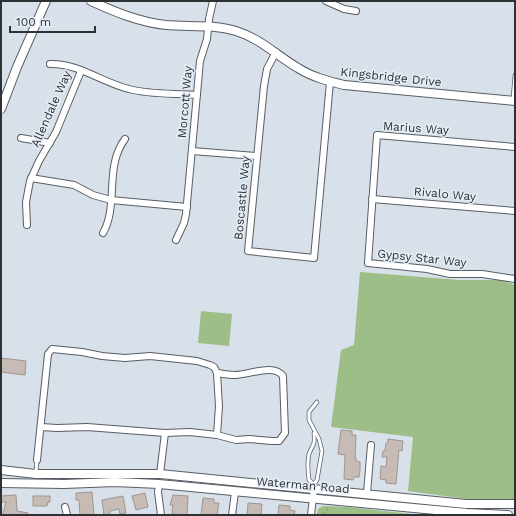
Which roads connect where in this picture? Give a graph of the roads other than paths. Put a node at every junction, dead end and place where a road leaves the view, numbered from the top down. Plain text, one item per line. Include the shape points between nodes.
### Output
1 (46, 1) edge
2 (91, 1) edge
3 (213, 1) edge
4 (326, 1) edge
5 (356, 11) dead end
6 (208, 26) junction
7 (276, 52) junction
8 (50, 64) dead end
9 (81, 70) junction
10 (515, 75) edge
11 (330, 82) junction
12 (197, 95) junction
13 (514, 101) edge
14 (1, 109) edge
15 (21, 138) dead end
16 (126, 139) dead end
17 (50, 143) junction
18 (515, 147) edge
19 (192, 151) junction
20 (257, 156) junction
21 (31, 178) junction
22 (372, 199) junction
23 (111, 200) junction
24 (187, 207) junction
25 (515, 211) edge
26 (27, 225) dead end
27 (103, 233) dead end
28 (176, 240) dead end
29 (515, 278) edge
30 (217, 373) junction
31 (317, 402) dead end
32 (41, 427) junction
33 (314, 431) junction
34 (165, 433) junction
35 (217, 435) junction
36 (371, 445) dead end
37 (37, 460) joint
38 (1, 470) edge
39 (36, 474) junction
40 (160, 474) junction
41 (1, 483) edge
42 (96, 483) junction
43 (159, 484) junction
44 (314, 486) junction
45 (235, 492) junction
46 (367, 494) junction
47 (313, 498) junction
48 (515, 504) edge
49 (65, 507) dead end
50 (67, 515) edge
51 (161, 515) edge
52 (232, 515) edge
53 (311, 515) edge
54 (485, 515) edge
55 (508, 515) edge

1 - 14 street
2 - 6 street, Kingsbridge Drive via 120,14 150,22
3 - 6 street, Morcott Way
4 - 5 street
6 - 7 street, Kingsbridge Drive via 244,34
6 - 12 street, Morcott Way via 200,61
7 - 11 street, Kingsbridge Drive via 299,68
7 - 20 street, Boscastle Way via 265,79
8 - 9 street
9 - 12 street via 130,90
9 - 17 street, Allendale Way
10 - 13 lane
11 - 13 street, Kingsbridge Drive via 356,87
11 - 20 street, Boscastle Way via 314,258 248,251
12 - 19 street, Morcott Way
15 - 17 street
16 - 23 street via 116,157
17 - 21 street, Allendale Way
18 - 22 street, Marius Way via 377,135
19 - 20 street
19 - 24 street, Morcott Way
21 - 23 street via 74,185 93,195
21 - 26 street, Allendale Way via 26,202
22 - 25 street, Rivalo Way
22 - 29 street, Gypsy Star Way via 368,263 450,274
23 - 24 street
23 - 27 street via 108,221
24 - 28 street, Morcott Way via 184,223
30 - 32 street via 214,367 197,361 150,356 125,358 52,349 48,354
30 - 35 street
30 - 35 street via 236,375 270,370 282,374 285,433 276,442 236,440
31 - 33 lane via 309,412 309,420
32 - 34 street via 87,427
32 - 37 street
33 - 44 lane via 322,451
33 - 44 lane via 315,443 308,468 309,480
34 - 35 street
34 - 40 street
36 - 46 street
37 - 39 lane
38 - 39 street, Waterman Road
39 - 40 street, Waterman Road
40 - 42 street, Waterman Road via 152,478 104,478
40 - 44 street, Waterman Road
41 - 42 street, Waterman Road
42 - 43 street, Waterman Road
43 - 45 street, Waterman Road
43 - 51 street
44 - 46 street, Waterman Road
44 - 47 street
45 - 47 street, Waterman Road
45 - 52 street
46 - 48 street, Waterman Road via 466,504
47 - 53 street
47 - 54 street, Waterman Road
49 - 50 street
54 - 55 street, Waterman Road

